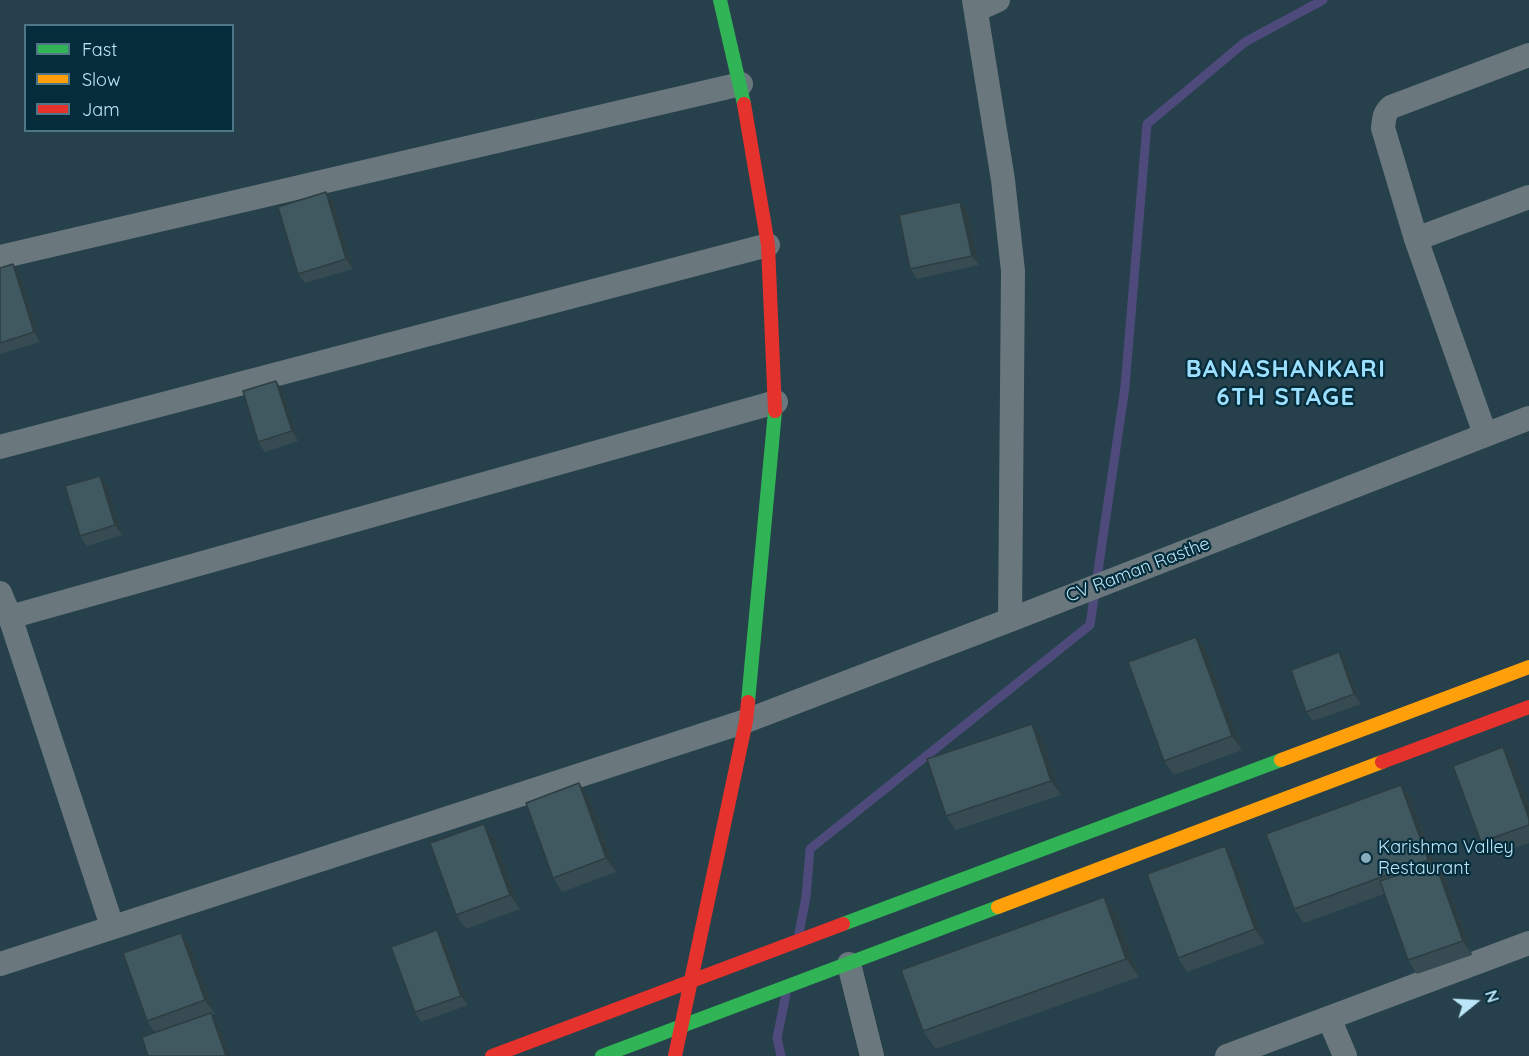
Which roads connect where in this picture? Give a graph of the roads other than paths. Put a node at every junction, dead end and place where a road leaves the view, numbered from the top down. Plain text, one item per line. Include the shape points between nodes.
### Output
1 (720, 0) edge
2 (983, 3) edge
3 (1529, 55) edge
4 (741, 84) junction
5 (1529, 197) edge
6 (1416, 239) junction
7 (768, 245) junction
8 (0, 257) edge
9 (776, 402) junction
10 (1529, 418) edge
11 (1485, 434) junction
12 (0, 447) edge
13 (0, 593) edge
14 (10, 617) junction
15 (1010, 620) junction
16 (1529, 667) edge
17 (1529, 707) edge
18 (746, 721) junction
19 (112, 926) junction
20 (1529, 944) edge
21 (0, 964) edge
22 (849, 964) junction
23 (690, 983) junction
24 (1329, 1018) junction
25 (681, 1027) junction
26 (492, 1056) edge
27 (602, 1056) edge
28 (675, 1056) edge
29 (872, 1056) edge
30 (1227, 1056) edge
31 (1345, 1056) edge

1 - 4 main road
2 - 15 street via 1013,271
3 - 6 street via 1386,111 1383,128
4 - 7 main road
4 - 8 street
5 - 6 street
6 - 11 street
7 - 9 main road
7 - 12 street
9 - 14 street
9 - 18 main road
10 - 11 street, CV Raman Rasthe
11 - 15 street, CV Raman Rasthe
13 - 14 street
14 - 19 street
15 - 18 street, CV Raman Rasthe
16 - 23 main road
17 - 22 main road
18 - 19 street, CV Raman Rasthe
18 - 23 main road
19 - 21 street, CV Raman Rasthe
20 - 24 street
22 - 25 main road
22 - 29 street
23 - 25 main road
23 - 26 main road
24 - 30 street
24 - 31 street
25 - 27 main road
25 - 28 main road

